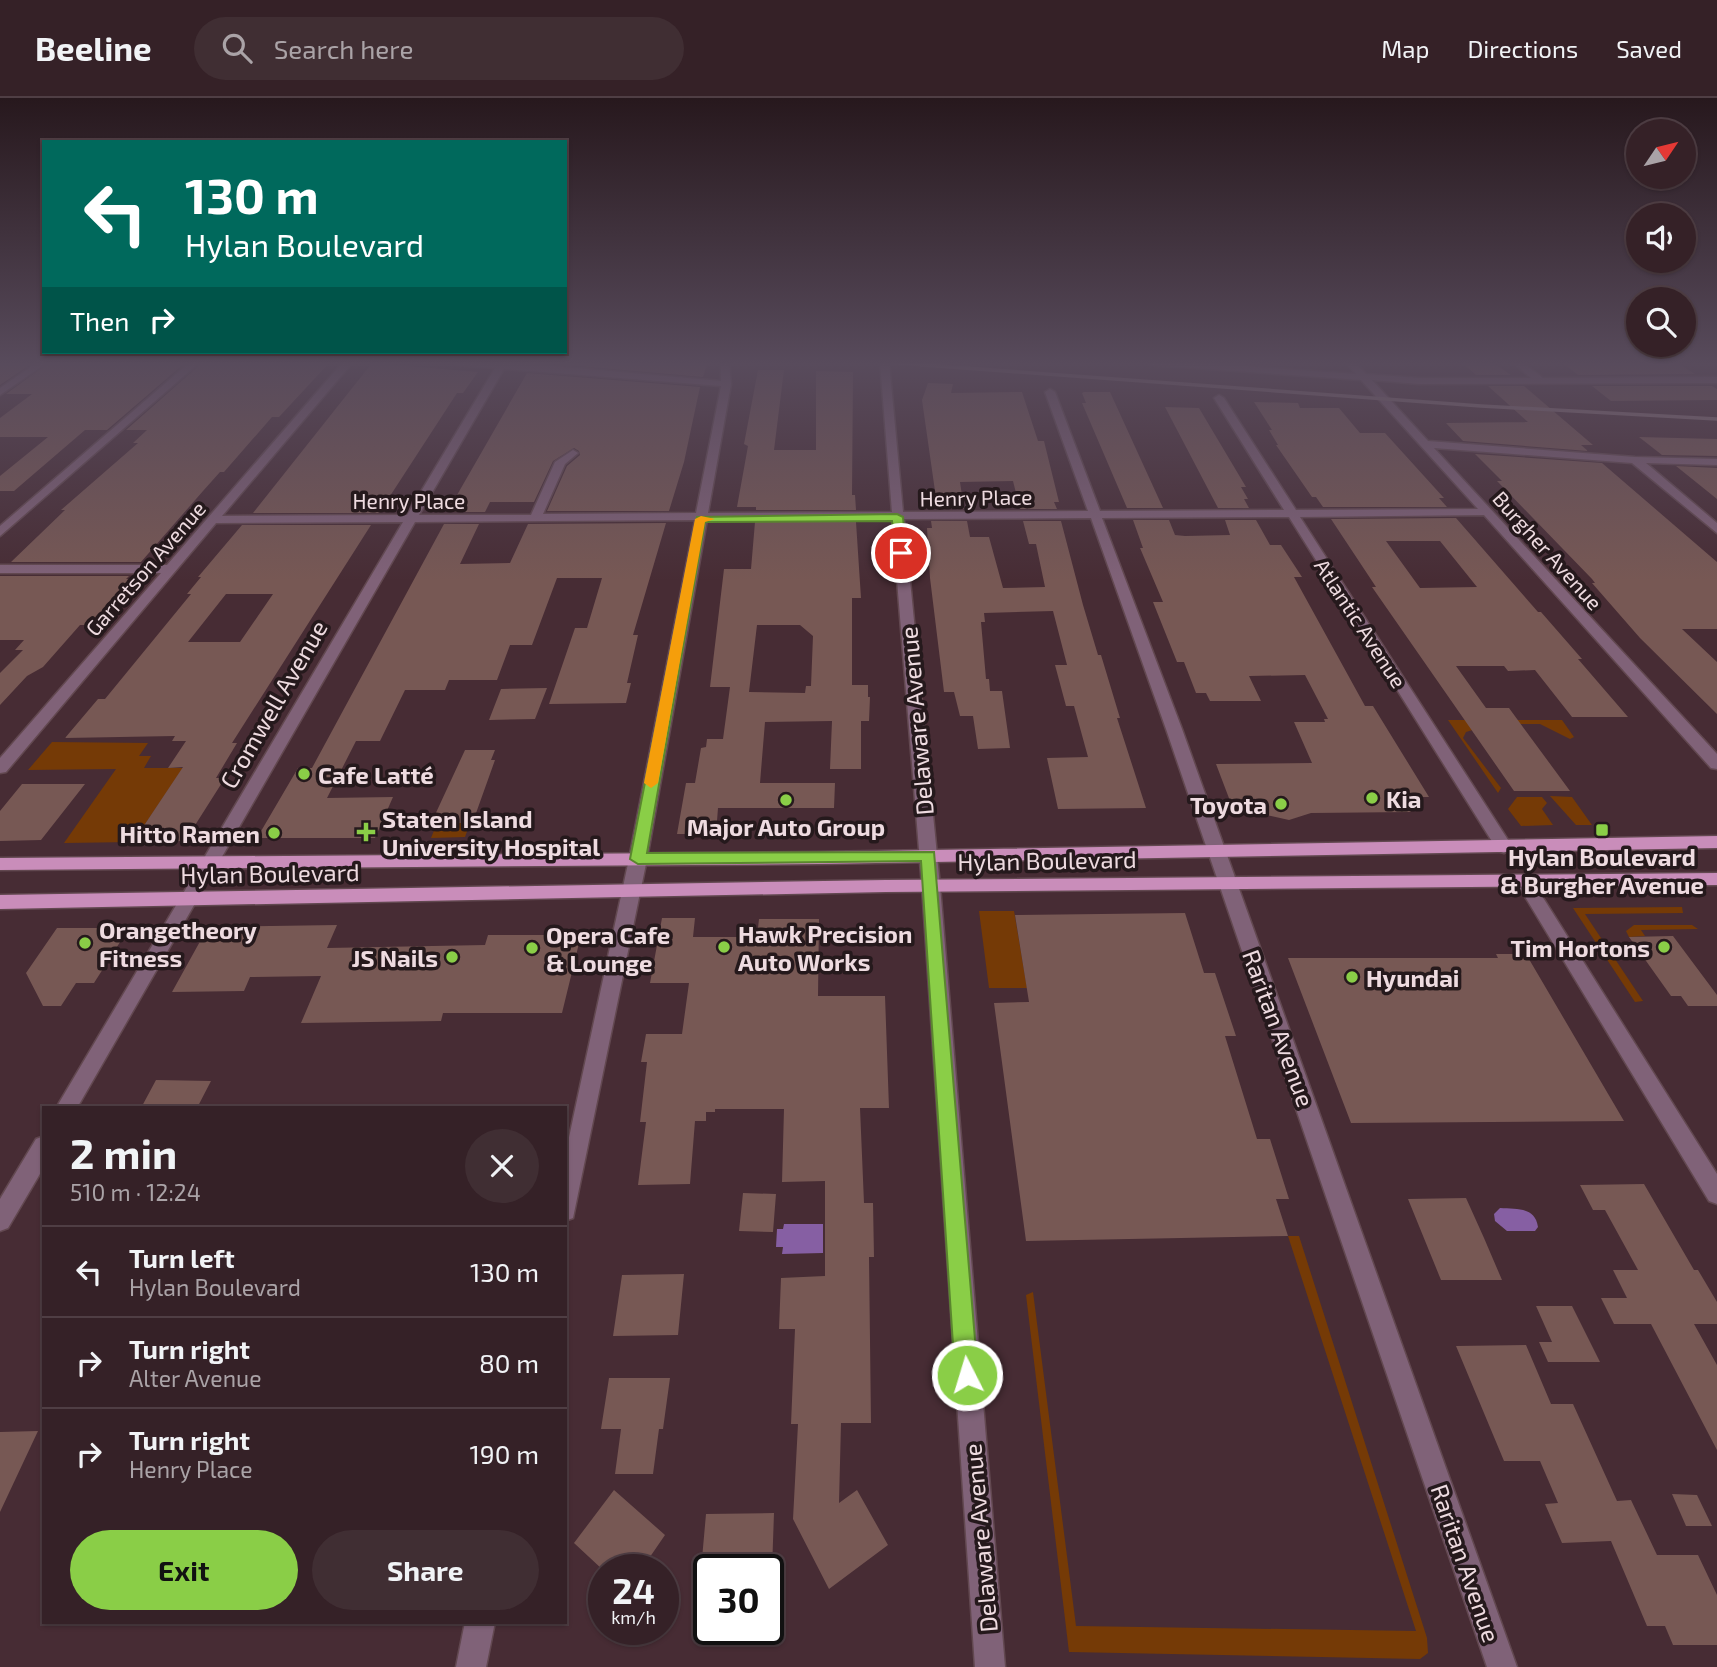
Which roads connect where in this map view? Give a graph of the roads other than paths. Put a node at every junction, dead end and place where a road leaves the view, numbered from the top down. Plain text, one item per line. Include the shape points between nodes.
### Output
1 (112, 435) edge
2 (285, 435) edge
3 (459, 435) edge
4 (717, 435) edge
5 (890, 435) edge
6 (1065, 435) edge
7 (1242, 435) edge
8 (1419, 435) edge
9 (1427, 444) junction
10 (573, 453) dead end
11 (1635, 460) junction
12 (1717, 462) edge
13 (1488, 512) junction
14 (1291, 514) junction
15 (1094, 516) junction
16 (897, 517) junction
17 (410, 519) junction
18 (535, 519) junction
19 (701, 519) junction
20 (212, 520) junction
21 (1717, 528) edge
22 (0, 533) edge
23 (0, 569) edge
24 (170, 569) junction
25 (1709, 748) edge
26 (1717, 764) edge
27 (0, 768) edge
28 (1717, 842) edge
29 (1504, 847) junction
30 (1216, 852) junction
31 (928, 856) junction
32 (638, 859) junction
33 (212, 860) junction
34 (0, 864) edge
35 (1717, 879) edge
36 (1524, 881) junction
37 (1227, 882) junction
38 (932, 886) junction
39 (631, 890) junction
40 (189, 899) junction
41 (0, 902) edge
42 (67, 1106) edge
43 (42, 1149) edge
44 (1717, 1194) edge
45 (567, 1200) edge
46 (0, 1220) edge
47 (480, 1624) edge
48 (471, 1667) edge
49 (990, 1667) edge
50 (1502, 1667) edge

1 - 22 street
2 - 20 street, Garretson Avenue
3 - 17 street, Cromwell Avenue
4 - 19 street
5 - 16 street, Delaware Avenue
6 - 15 street, Raritan Avenue
7 - 14 street, Atlantic Avenue
8 - 9 street, Burgher Avenue
9 - 11 street
9 - 13 street, Burgher Avenue
10 - 18 street via 556,469
11 - 12 street
11 - 21 street
13 - 14 street, Henry Place
13 - 25 street, Burgher Avenue
14 - 15 street, Henry Place
14 - 29 street, Atlantic Avenue
15 - 16 street, Henry Place
15 - 30 street, Raritan Avenue
16 - 19 street, Henry Place
16 - 31 street, Delaware Avenue
17 - 18 street, Henry Place
17 - 20 street, Henry Place
17 - 33 street, Cromwell Avenue
18 - 19 street, Henry Place
19 - 32 street
20 - 24 street, Garretson Avenue
23 - 24 street
24 - 27 street, Garretson Avenue
25 - 26 street, Burgher Avenue
28 - 29 main road, Hylan Boulevard
29 - 30 main road, Hylan Boulevard
30 - 31 main road, Hylan Boulevard
30 - 37 street, Raritan Avenue
31 - 32 main road, Hylan Boulevard
31 - 38 street, Delaware Avenue
32 - 33 main road, Hylan Boulevard
32 - 39 street
33 - 34 main road, Hylan Boulevard
33 - 40 street, Cromwell Avenue
35 - 36 main road, Hylan Boulevard
36 - 37 main road, Hylan Boulevard
36 - 44 street
37 - 38 main road, Hylan Boulevard
37 - 50 street, Raritan Avenue
38 - 39 main road, Hylan Boulevard
38 - 49 street, Delaware Avenue
39 - 40 main road, Hylan Boulevard
39 - 45 street
40 - 41 main road, Hylan Boulevard
40 - 42 street, Cromwell Avenue
43 - 46 street
47 - 48 street

